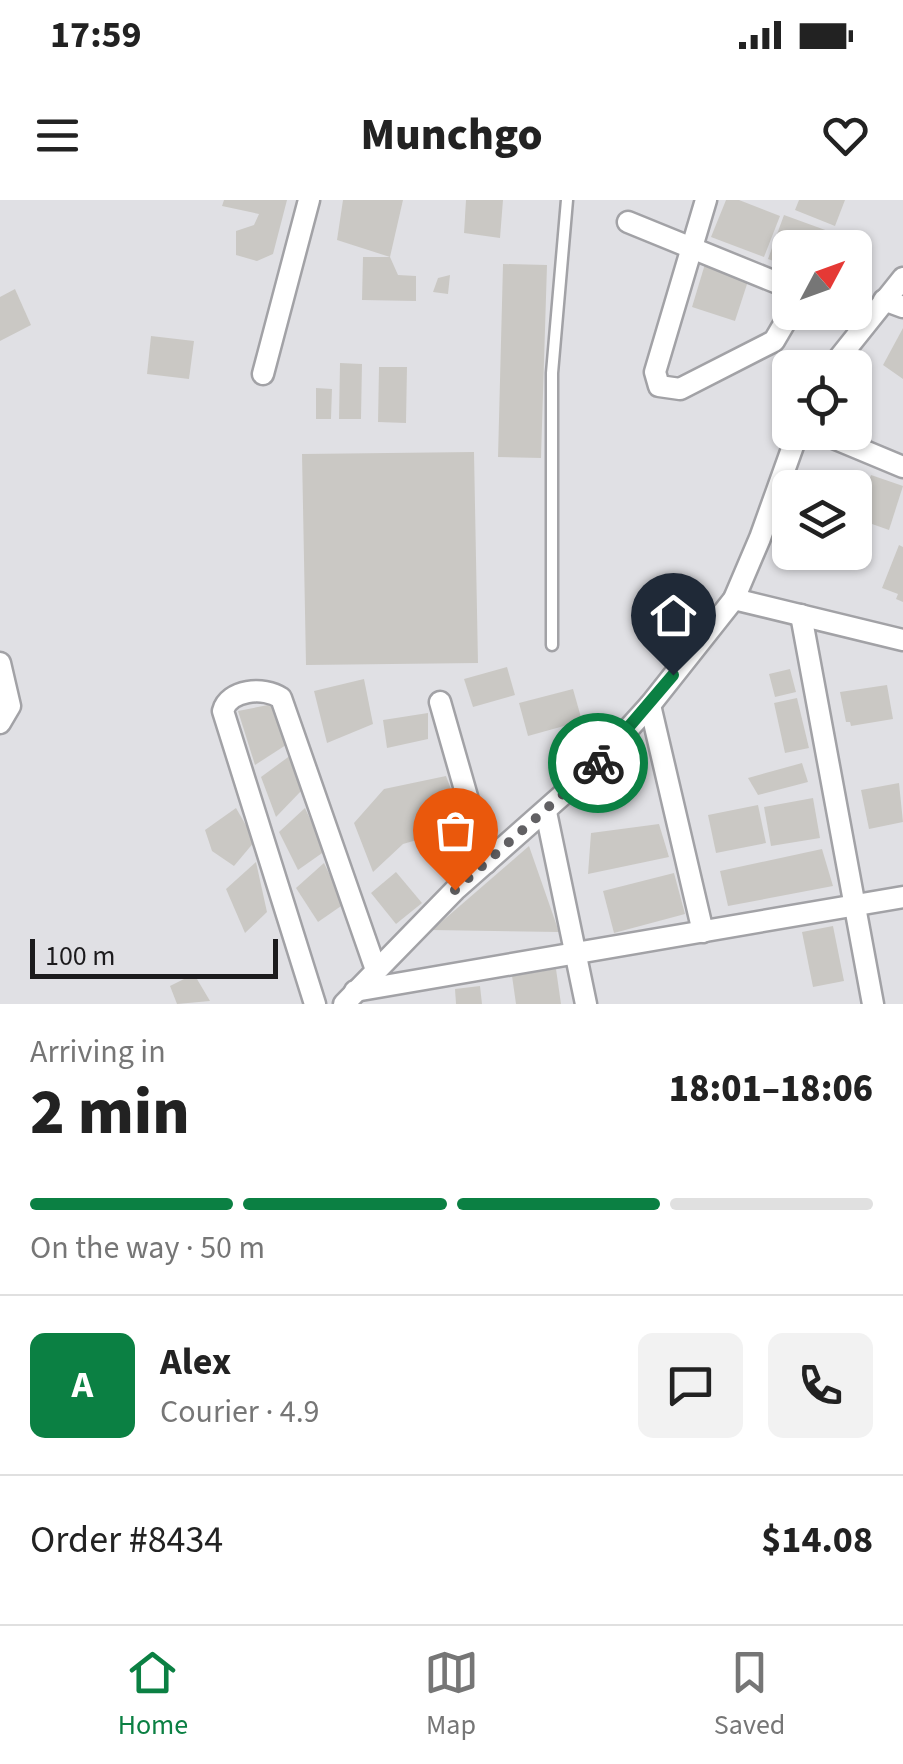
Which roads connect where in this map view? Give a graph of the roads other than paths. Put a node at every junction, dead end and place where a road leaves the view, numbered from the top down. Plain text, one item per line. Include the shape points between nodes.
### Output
1 (309, 200) edge
2 (566, 200) edge
3 (706, 200) edge
4 (628, 222) dead end
5 (692, 247) junction
6 (903, 278) edge
7 (772, 280) edge
8 (878, 309) edge
9 (780, 330) edge
10 (846, 350) edge
11 (263, 374) dead end
12 (791, 450) edge
13 (862, 450) edge
14 (903, 467) edge
15 (734, 599) junction
16 (800, 615) junction
17 (903, 640) edge
18 (552, 645) dead end
19 (0, 662) edge
20 (440, 702) dead end
21 (650, 706) junction
22 (0, 723) edge
23 (546, 812) junction
24 (486, 863) junction
25 (903, 898) edge
26 (854, 908) junction
27 (703, 932) junction
28 (574, 952) junction
29 (376, 970) junction
30 (350, 998) edge
31 (314, 1004) edge
32 (586, 1004) edge
33 (873, 1004) edge

1 - 11 street
2 - 18 lane via 552,373
3 - 5 street
4 - 5 street
5 - 7 street
5 - 9 street via 656,372 659,386 680,389 774,341
6 - 8 street
8 - 10 street
12 - 15 street
13 - 14 street
15 - 16 street
15 - 21 street
16 - 17 street
16 - 26 street
19 - 22 street via 10,706
20 - 24 street
21 - 23 street
21 - 27 street
23 - 24 street
23 - 28 street
24 - 29 street
25 - 26 street
26 - 27 street
26 - 33 street
27 - 28 street
28 - 30 street
28 - 32 street
29 - 30 street
29 - 31 street via 281,698 233,695 223,711

